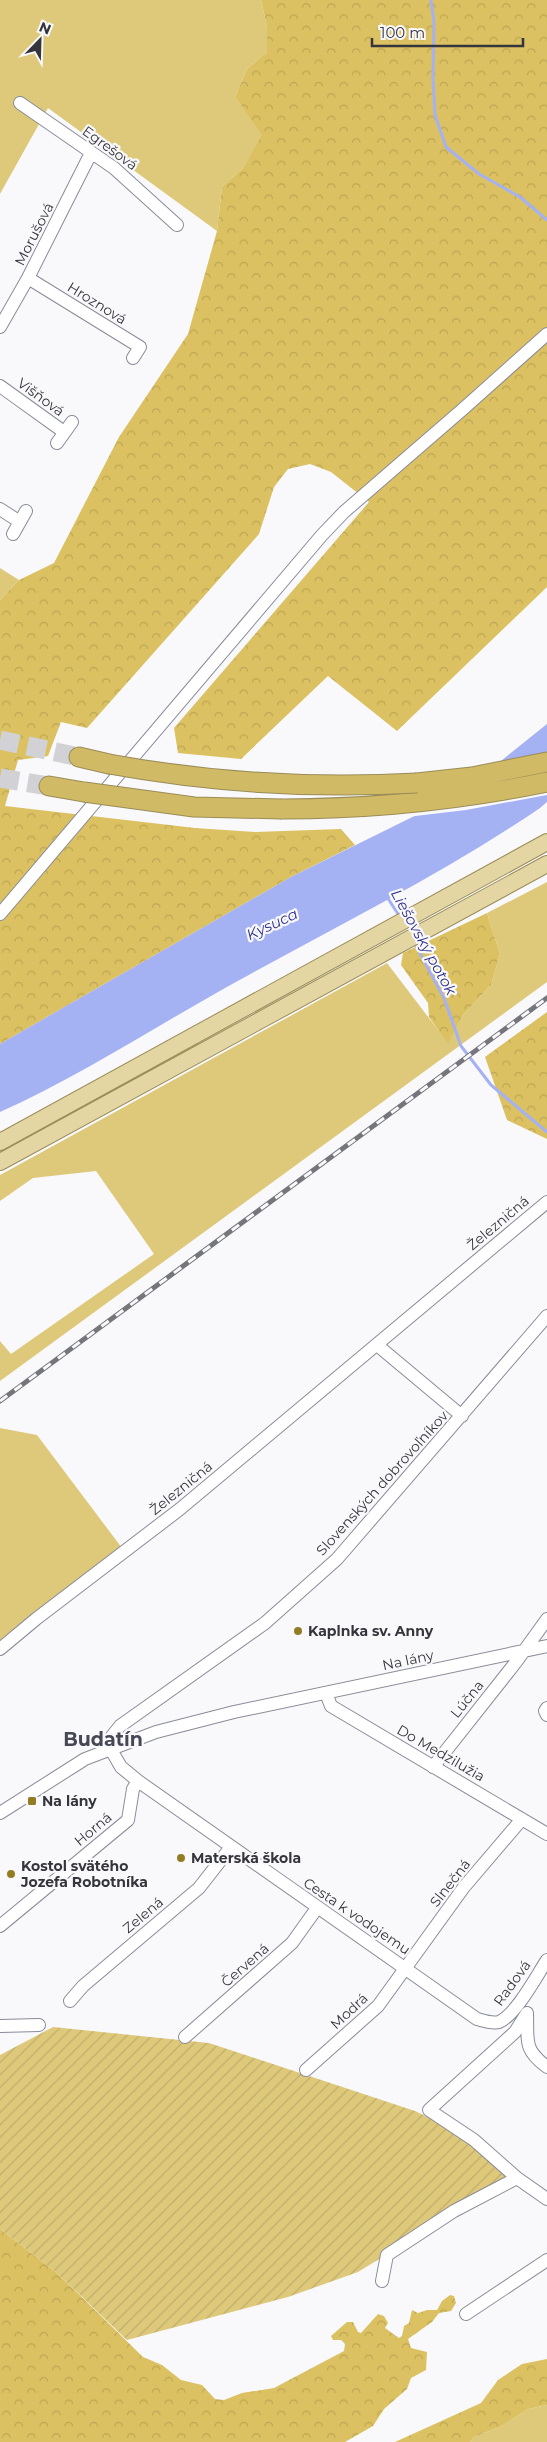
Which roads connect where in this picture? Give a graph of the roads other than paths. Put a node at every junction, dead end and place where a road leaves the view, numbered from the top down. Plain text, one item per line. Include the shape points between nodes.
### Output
1 (20, 103) dead end
2 (91, 153) junction
3 (177, 224) dead end
4 (28, 278) junction
5 (0, 327) edge
6 (547, 334) edge
7 (133, 358) dead end
8 (0, 386) edge
9 (64, 432) dead end
10 (0, 510) edge
11 (13, 534) dead end
12 (79, 757) tunnel mouth
13 (547, 762) edge
14 (547, 782) edge
15 (49, 786) tunnel mouth
16 (547, 842) edge
17 (547, 864) edge
18 (0, 914) edge
19 (0, 1142) edge
20 (0, 1162) edge
21 (547, 1202) edge
22 (547, 1316) edge
23 (377, 1345) junction
24 (462, 1416) junction
25 (547, 1619) edge
26 (547, 1646) edge
27 (0, 1649) edge
28 (525, 1651) junction
29 (326, 1693) junction
30 (547, 1708) edge
31 (547, 1715) edge
32 (110, 1748) junction
33 (433, 1767) junction
34 (138, 1781) junction
35 (0, 1813) edge
36 (522, 1819) junction
37 (547, 1834) edge
38 (230, 1847) junction
39 (318, 1908) junction
40 (0, 1926) edge
41 (547, 1960) edge
42 (406, 1968) junction
43 (526, 1990) junction
44 (70, 2001) dead end
45 (527, 2013) junction
46 (500, 2022) joint
47 (39, 2025) dead end
48 (0, 2026) edge
49 (185, 2037) dead end
50 (547, 2067) edge
51 (306, 2070) dead end
52 (517, 2178) junction
53 (547, 2199) edge
54 (547, 2260) edge
55 (382, 2281) dead end
56 (466, 2314) dead end

1 - 2 street, Egrešová
2 - 3 street, Egrešová via 137,187
2 - 4 street, Morušová
4 - 5 street, Morušová
4 - 7 street, Hroznová via 140,348
6 - 18 street via 322,535
8 - 9 street, Višňová
10 - 11 street via 23,517
12 - 13 highway, bridge via 208,780 322,786 416,783 472,777
14 - 15 highway, bridge via 417,803 317,809 194,807
16 - 19 main road
17 - 20 main road
21 - 23 street, Železničná
22 - 24 street, Slovenských dobrovoľníkov
23 - 24 street
23 - 27 street, Železničná via 180,1509
24 - 32 street, Slovenských dobrovoľníkov via 337,1559 265,1623 125,1722 112,1736
25 - 28 street, Lúčna
26 - 28 street, Na lány
28 - 29 street, Na lány
28 - 33 street, Lúčna
29 - 32 street, Na lány via 191,1722
29 - 33 street, Do Medzilužia via 331,1706
30 - 31 street
32 - 34 street, Cesta k vodojemu via 121,1767
32 - 35 street, Na lány via 85,1759
33 - 36 street, Do Medzilužia
34 - 38 street, Cesta k vodojemu
34 - 40 street, Horná via 133,1789 128,1820
36 - 37 street, Do Medzilužia
36 - 42 street, Slnečná via 464,1887
38 - 39 street, Cesta k vodojemu
38 - 44 street, Zelená via 199,1888 82,1986
39 - 42 street, Cesta k vodojemu
39 - 49 street, Červená via 292,1943
41 - 43 street, Radová
42 - 46 street, Cesta k vodojemu via 477,2019
42 - 51 street, Modrá via 378,2006
43 - 45 street
43 - 46 street, Radová via 510,2014
45 - 50 street via 529,2049 532,2056
45 - 52 street via 515,2032 428,2110 474,2140
47 - 48 street
52 - 53 street
52 - 55 street via 454,2212 387,2255
54 - 56 street

